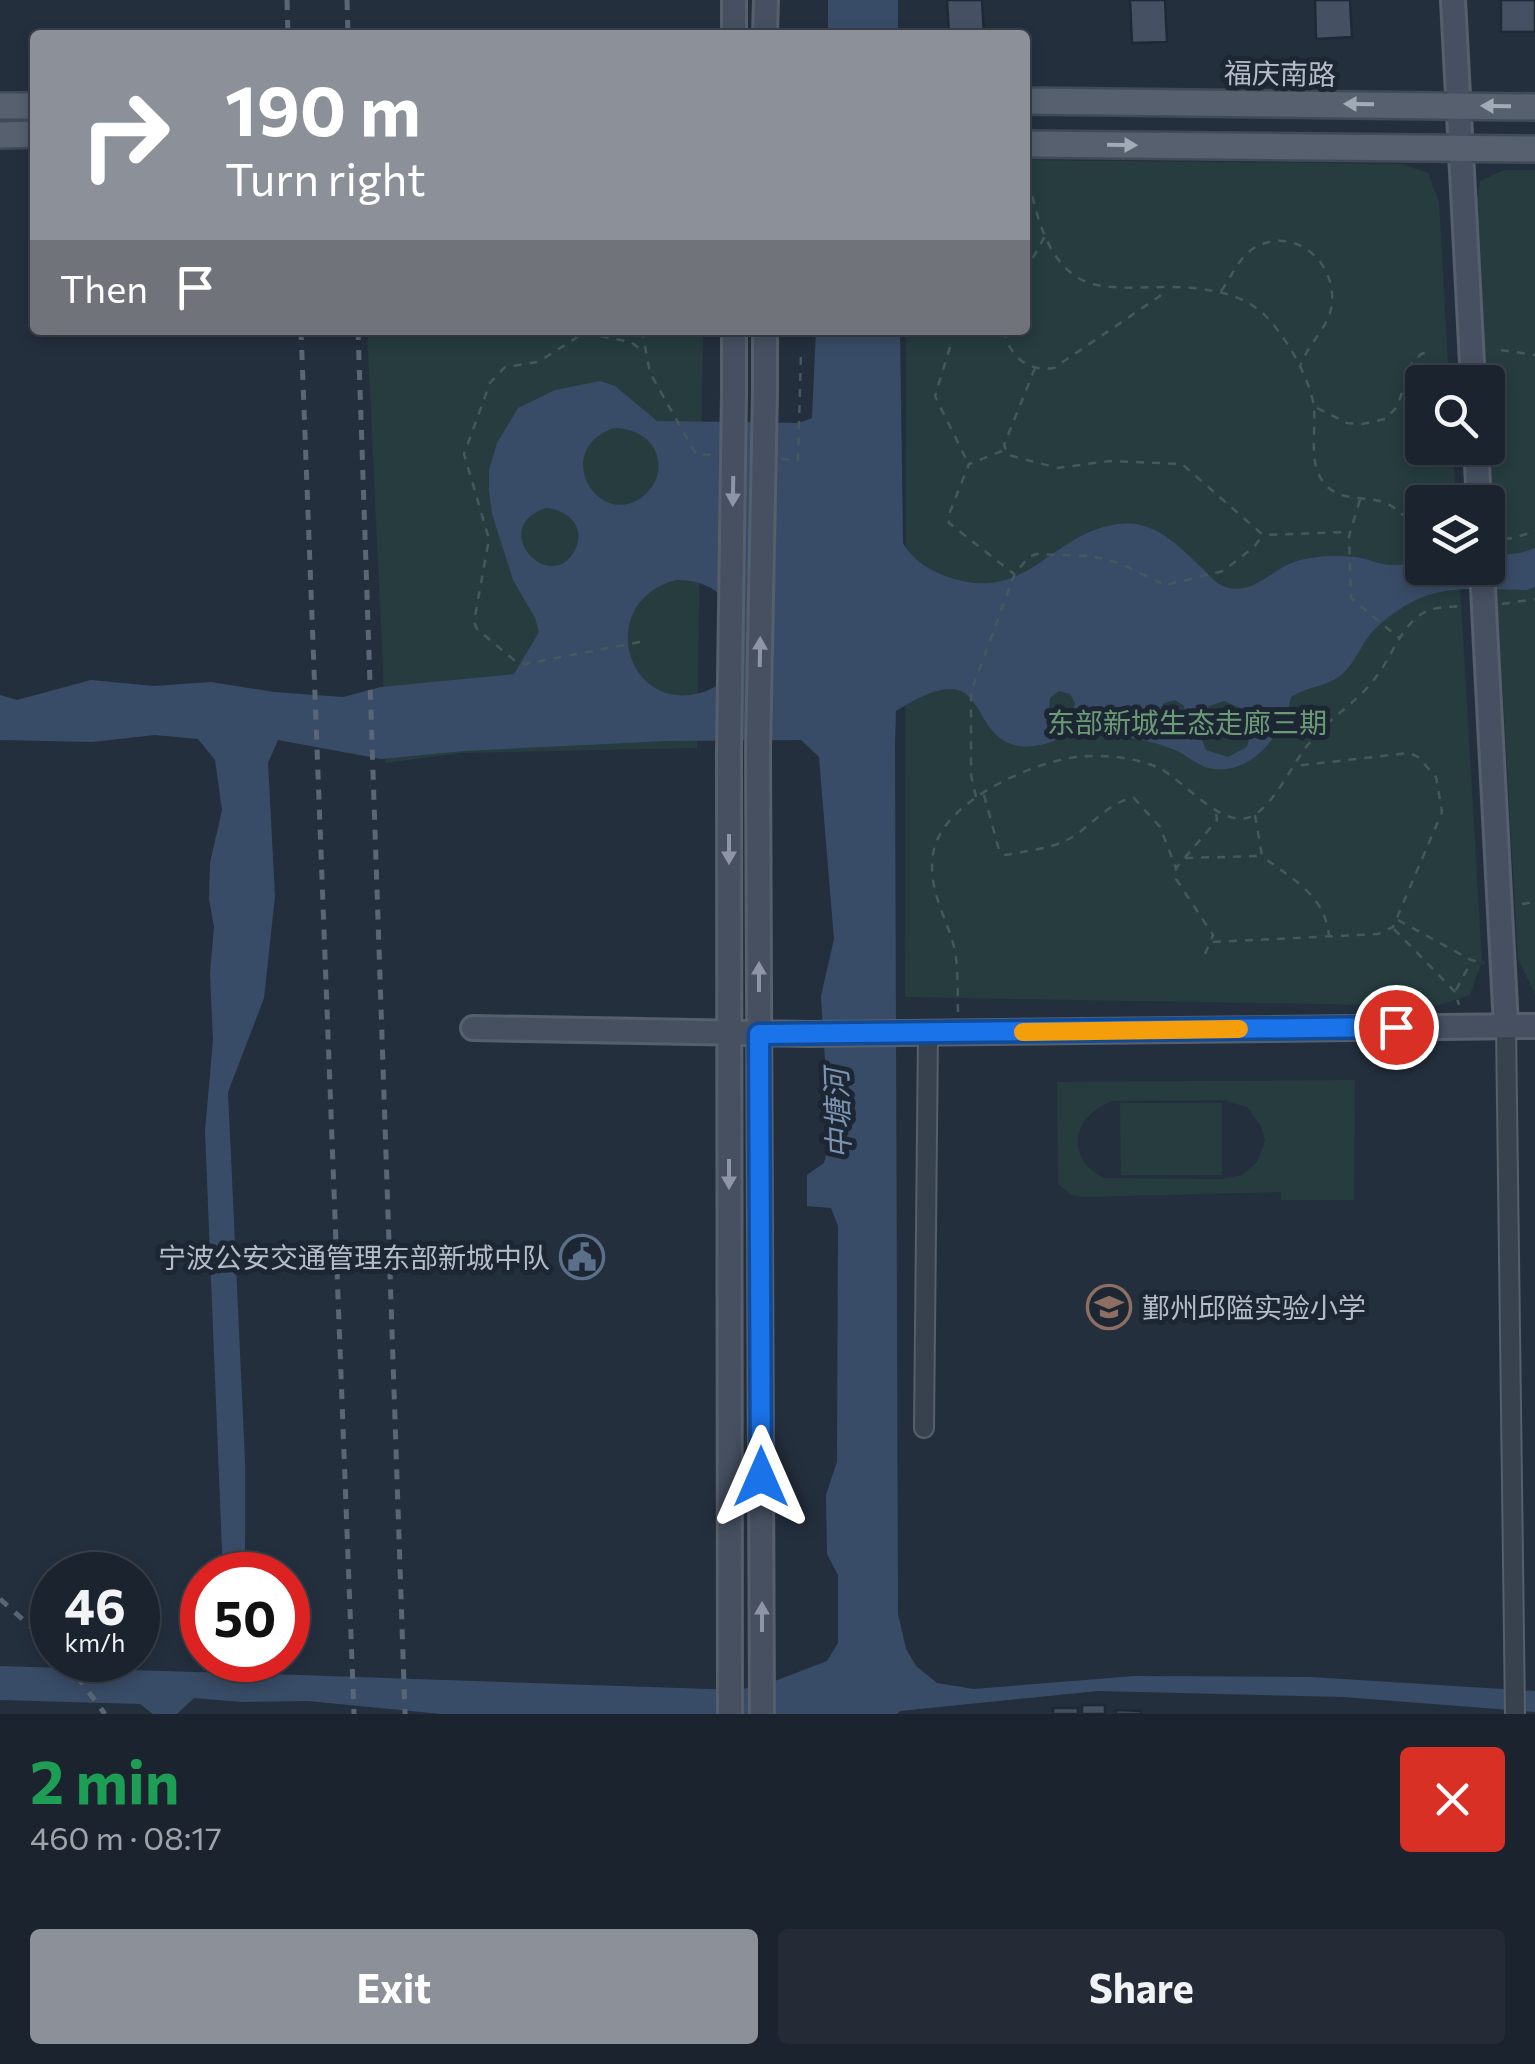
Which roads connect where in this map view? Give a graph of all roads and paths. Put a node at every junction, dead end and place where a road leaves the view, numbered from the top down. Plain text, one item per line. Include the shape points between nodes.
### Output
1 (734, 0) edge
2 (766, 0) edge
3 (1453, 0) edge
4 (734, 30) edge
5 (766, 30) edge
6 (1030, 101) edge
7 (1457, 105) junction
8 (0, 106) edge
9 (30, 106) edge
10 (1535, 106) edge
11 (30, 134) edge
12 (0, 135) edge
13 (1030, 144) edge
14 (1460, 149) junction
15 (1535, 149) edge
16 (1030, 182) edge
17 (1046, 235) junction
18 (1030, 263) edge
19 (1162, 286) junction
20 (1221, 292) junction
21 (582, 335) edge
22 (590, 335) edge
23 (643, 335) edge
24 (734, 335) edge
25 (765, 335) edge
26 (1006, 335) edge
27 (950, 347) dead end
28 (1502, 350) dead end
29 (1431, 351) dead end
30 (645, 353) junction
31 (801, 353) dead end
32 (1535, 354) edge
33 (1472, 365) edge
34 (1035, 368) junction
35 (1300, 368) junction
36 (1314, 407) junction
37 (799, 410) dead end
38 (675, 416) dead end
39 (1004, 450) junction
40 (969, 464) junction
41 (1361, 498) junction
42 (1405, 519) edge
43 (1535, 530) edge
44 (1350, 532) junction
45 (1263, 534) junction
46 (1505, 539) edge
47 (1015, 575) junction
48 (1483, 585) edge
49 (1535, 599) edge
50 (1487, 605) dead end
51 (1469, 606) dead end
52 (1400, 639) junction
53 (640, 642) dead end
54 (1292, 766) junction
55 (984, 794) junction
56 (976, 798) junction
57 (1215, 811) junction
58 (1255, 814) junction
59 (1262, 856) junction
60 (1185, 858) junction
61 (1176, 868) junction
62 (1396, 919) junction
63 (1393, 928) junction
64 (1330, 936) junction
65 (1213, 942) junction
66 (1205, 954) dead end
67 (1471, 960) junction
68 (1502, 967) junction
69 (1455, 992) junction
70 (1466, 1026) junction
71 (1506, 1026) junction
72 (1535, 1026) edge
73 (473, 1028) dead end
74 (958, 1033) junction
75 (729, 1034) junction
76 (759, 1034) junction
77 (925, 1034) junction
78 (924, 1428) dead end
79 (730, 1714) edge
80 (762, 1714) edge
81 (1516, 1714) edge

1 - 4 main road
2 - 5 main road
3 - 7 main road
7 -> 6 main road, 福庆南路
10 -> 7 main road, 福庆南路
7 - 14 main road
8 - 9 main road
11 - 12 main road
13 -> 14 main road
14 - 15 main road
14 - 33 main road
16 - 17 path
17 - 18 path
17 - 19 path via 1061,264 1084,280
19 - 20 path
19 - 34 path via 1160,296 1065,362
20 - 35 path via 1264,314
20 - 35 path via 1243,258 1266,244 1295,242 1316,256 1326,270 1332,305
21 - 53 path via 538,362 505,367 490,383 464,454 489,540 474,622 526,664
22 - 30 path via 632,342
23 - 30 path
24 -> 75 main road, bridge
76 -> 25 main road, bridge
26 - 34 path via 1012,351
27 - 40 path via 935,396
28 - 32 path
29 - 36 path via 1412,363 1397,406 1385,419 1347,423
30 - 38 path
31 - 37 path
34 - 39 path
35 - 36 path
36 - 41 path via 1318,472 1333,491
39 - 40 path
39 - 45 path via 1046,467 1182,464
40 - 47 path via 950,524
41 - 42 path via 1390,505
41 - 44 path
43 - 46 path
44 - 45 path
44 - 52 path via 1351,598
45 - 47 path via 1218,573 1165,585 1091,556 1036,554
47 - 56 path via 971,692
48 - 68 main road, bridge
49 - 50 path
51 - 52 path via 1423,612
52 - 54 path via 1367,689
54 - 58 path
54 - 62 path via 1409,753 1436,778 1442,812
55 - 56 path
55 - 57 path via 1029,769 1110,756 1159,768
55 - 61 path via 1006,855 1064,842 1122,799 1134,798 1160,827
56 - 74 path via 943,828 933,855 934,889 954,947
57 - 58 path via 1245,819
57 - 60 path via 1218,820
58 - 59 path
59 - 60 path
59 - 64 path via 1316,899 1327,913
60 - 61 path
61 - 65 path
62 - 63 path
62 - 67 path
63 - 64 path
63 - 69 path
64 - 65 path
65 - 66 path
67 - 68 path
67 - 69 path
68 - 71 main road
69 - 70 path
70 - 71 main road
70 - 74 main road
71 - 72 main road
71 - 81 street
73 - 75 main road
74 - 77 main road
75 - 76 main road
75 -> 79 main road
76 - 77 main road
80 -> 76 main road
77 - 78 street

